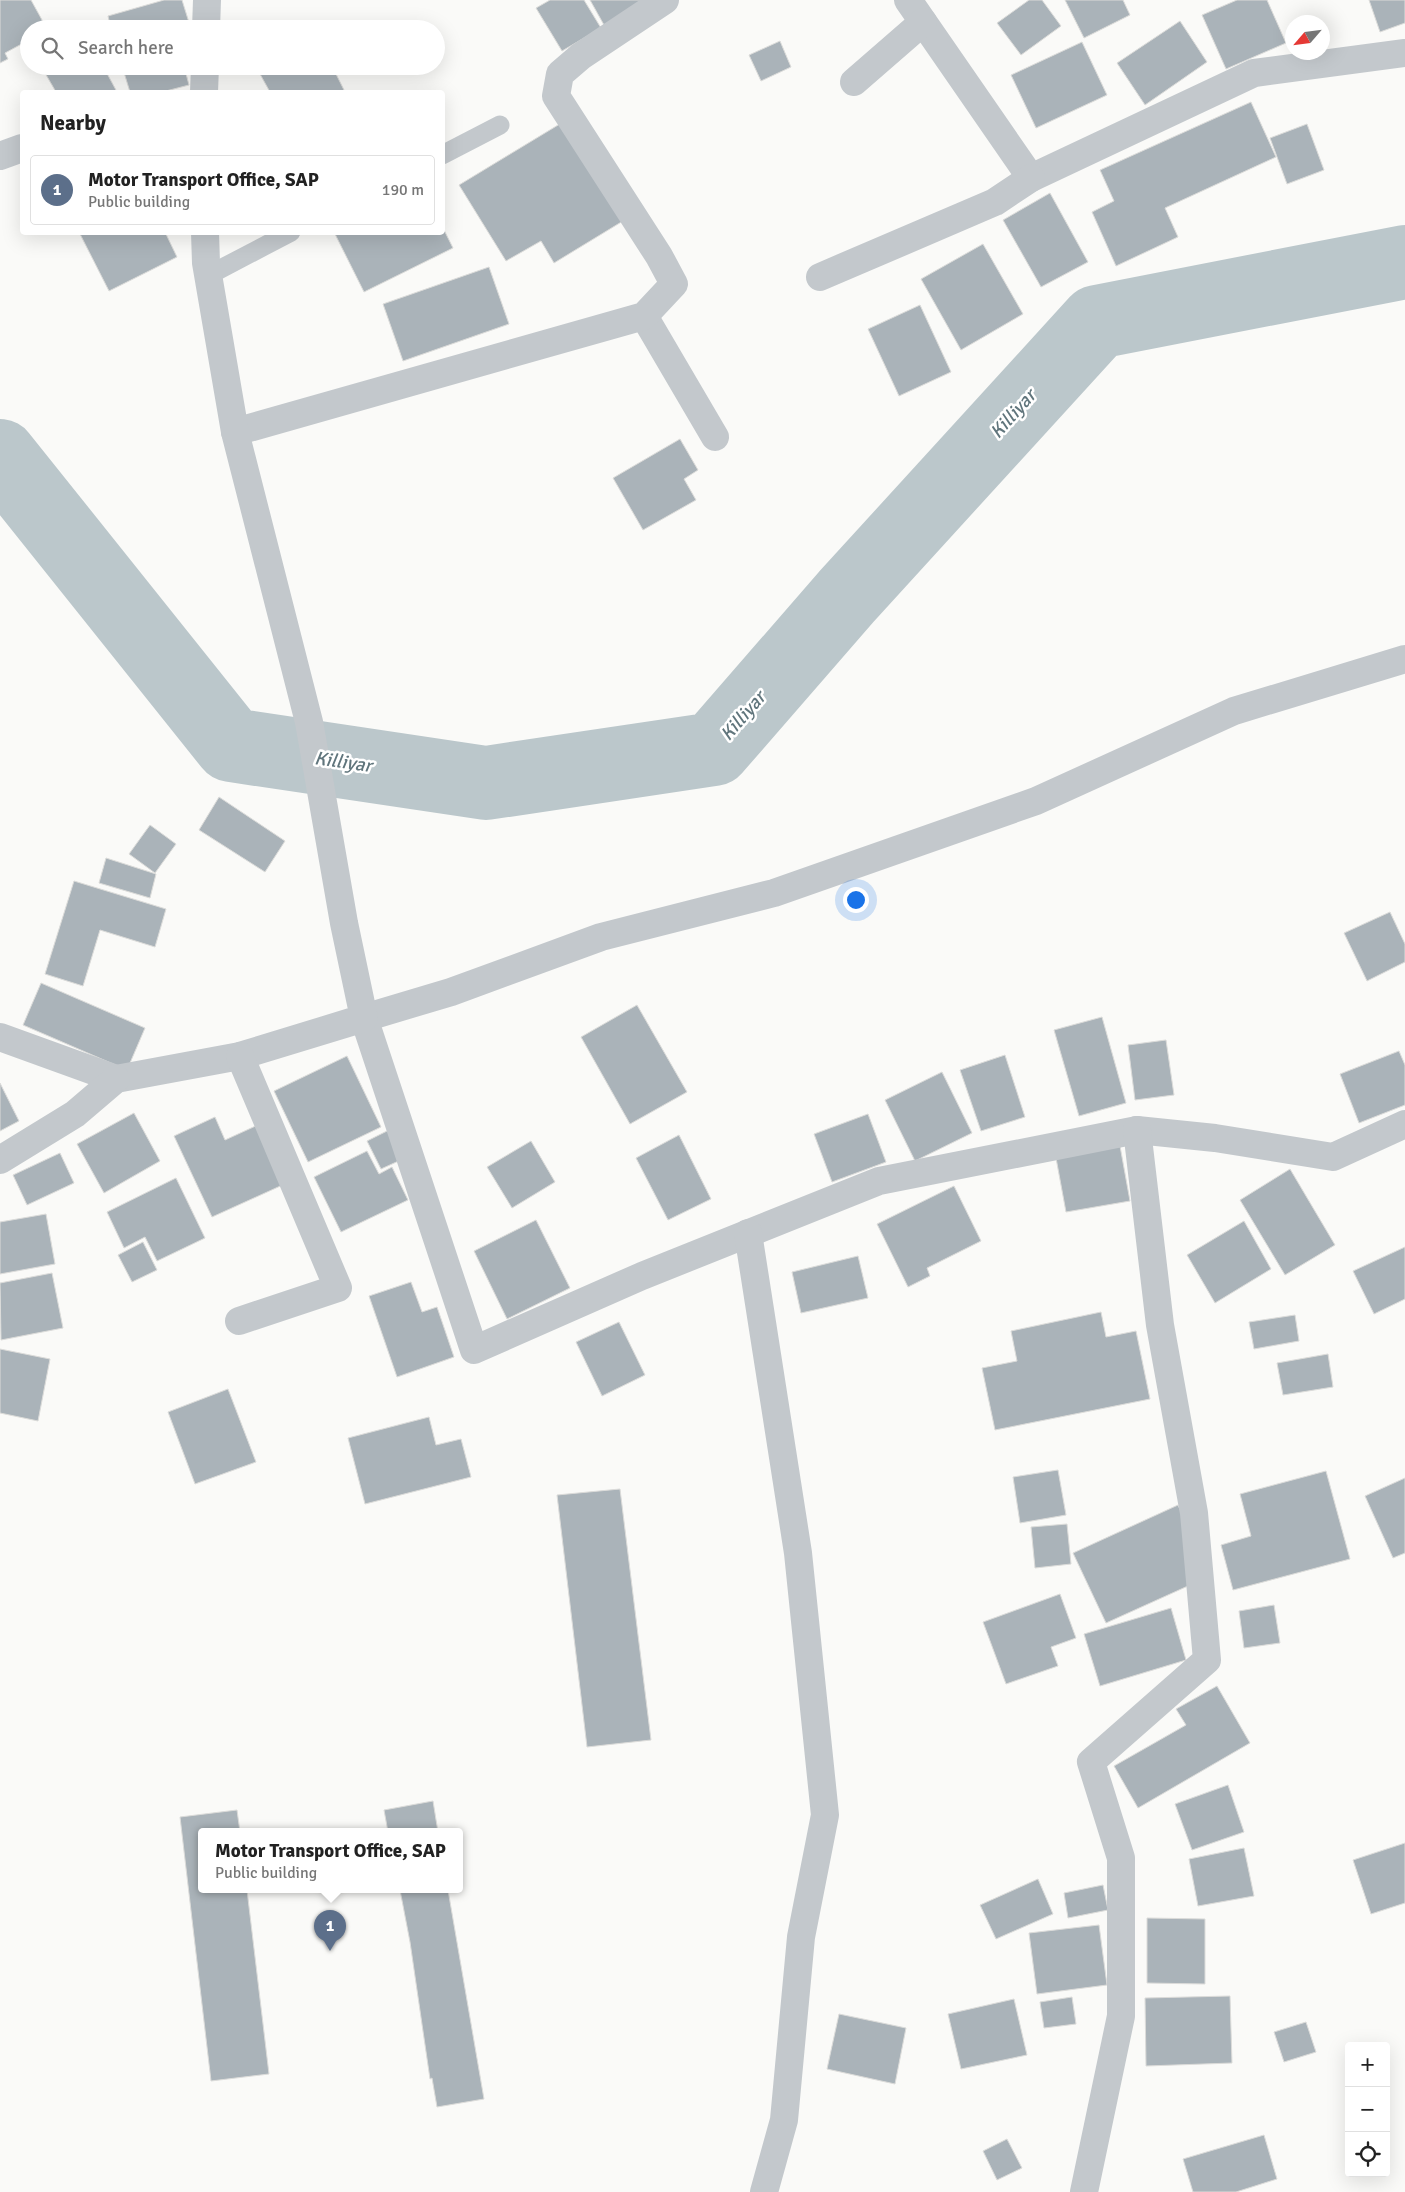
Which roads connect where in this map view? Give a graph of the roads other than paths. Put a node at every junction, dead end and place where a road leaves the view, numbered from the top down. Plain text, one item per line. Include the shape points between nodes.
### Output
1 (207, 0) edge
2 (665, 0) edge
3 (916, 11) edge
4 (206, 20) edge
5 (1405, 52) edge
6 (854, 82) dead end
7 (500, 125) dead end
8 (20, 149) edge
9 (445, 153) edge
10 (0, 156) edge
11 (1031, 178) junction
12 (205, 235) edge
13 (285, 235) edge
14 (209, 275) junction
15 (820, 277) dead end
16 (644, 316) junction
17 (235, 432) junction
18 (715, 437) dead end
19 (1405, 659) edge
20 (364, 1018) junction
21 (0, 1037) edge
22 (240, 1056) junction
23 (116, 1079) junction
24 (1405, 1124) edge
25 (1137, 1130) junction
26 (0, 1160) edge
27 (748, 1232) junction
28 (239, 1321) dead end
29 (764, 2192) edge
30 (1084, 2192) edge

1 - 4 street
2 - 16 street via 581,56 560,74 556,96 674,284
3 - 6 street
3 - 11 street
5 - 11 street via 1254,73
7 - 9 lane
8 - 10 street
11 - 15 street via 995,202
12 - 14 street
13 - 14 lane
14 - 17 street
16 - 17 street
16 - 18 street
17 - 20 street via 309,722
19 - 20 street via 1234,711 1036,801 783,890 601,937 451,992
20 - 22 street
20 - 27 street via 474,1350
21 - 23 street
22 - 23 street
22 - 28 street via 338,1288
23 - 26 street via 75,1114
24 - 25 street via 1333,1157 1215,1138
25 - 27 street via 879,1181
25 - 30 street via 1160,1324 1194,1513 1207,1660 1091,1762 1121,1858 1121,2016
27 - 29 street via 798,1553 826,1815 801,1937 784,2120

